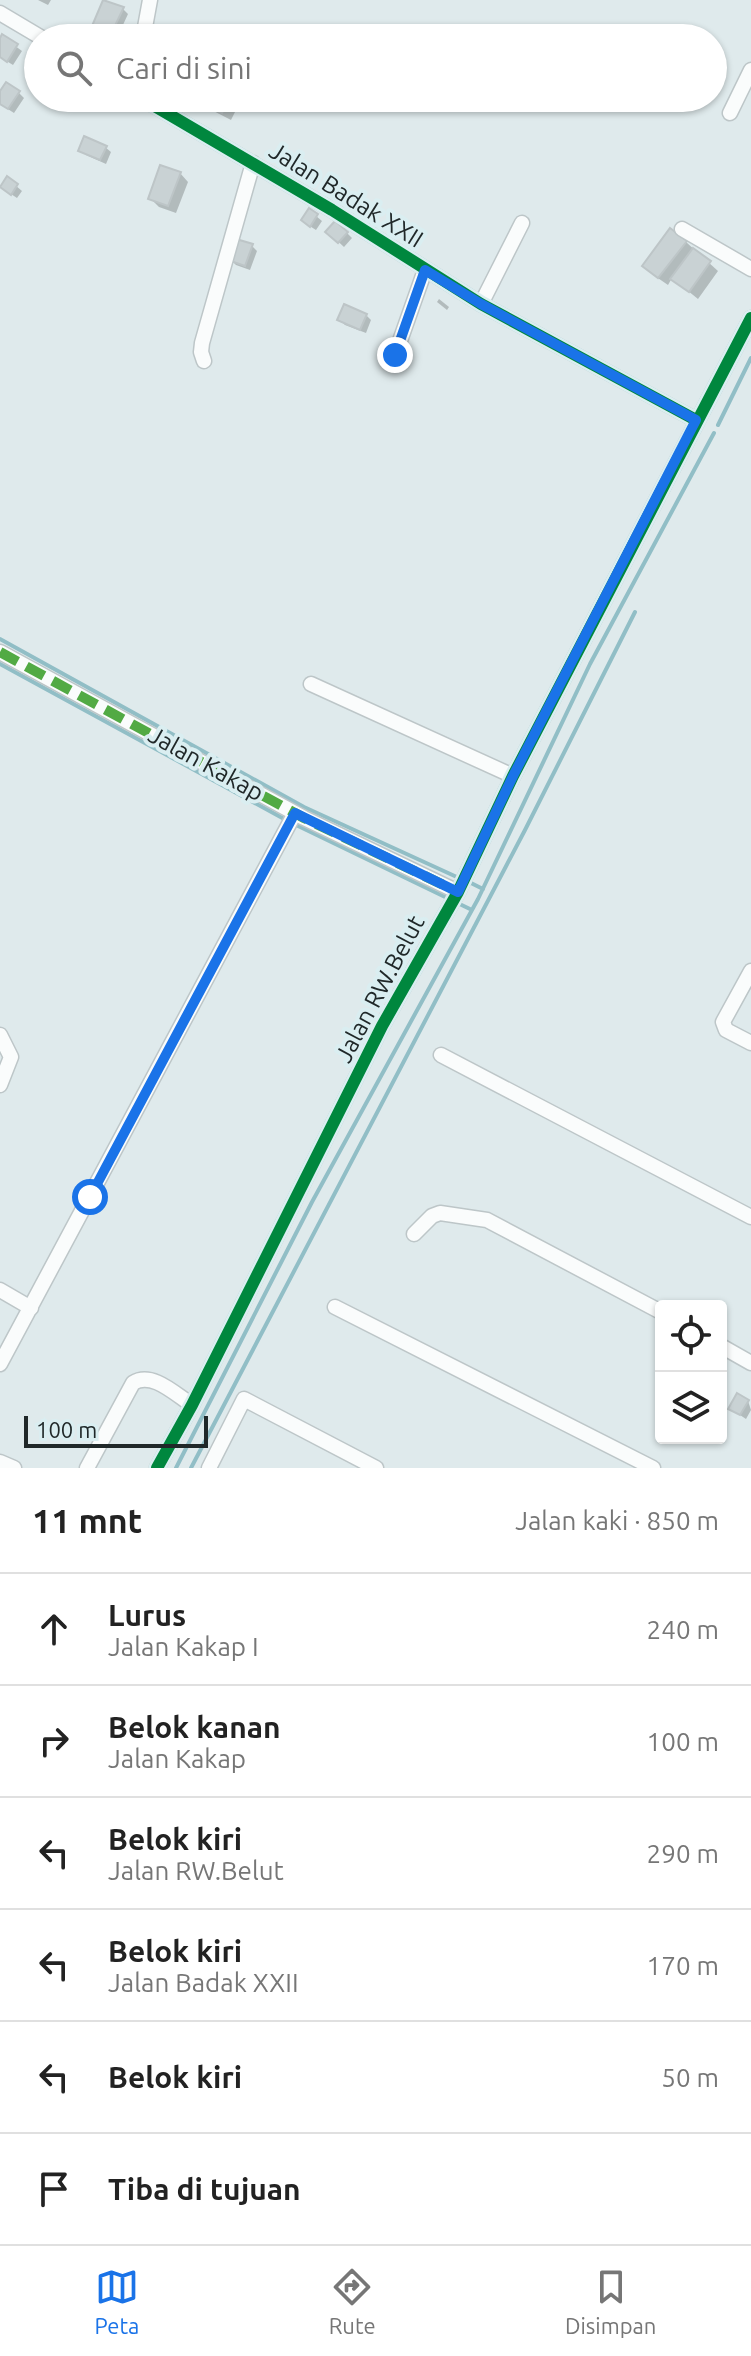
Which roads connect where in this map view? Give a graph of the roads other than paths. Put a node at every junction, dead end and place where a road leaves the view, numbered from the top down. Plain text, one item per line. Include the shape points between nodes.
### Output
1 (150, 0) edge
2 (0, 13) edge
3 (146, 24) edge
4 (24, 27) edge
5 (751, 70) edge
6 (165, 112) edge
7 (730, 113) dead end
8 (253, 163) junction
9 (522, 223) dead end
10 (682, 229) dead end
11 (751, 269) edge
12 (425, 270) junction
13 (481, 304) junction
14 (751, 318) edge
15 (395, 355) dead end
16 (204, 361) dead end
17 (696, 420) junction
18 (0, 652) edge
19 (311, 684) dead end
20 (513, 776) junction
21 (295, 813) junction
22 (458, 892) junction
23 (751, 971) edge
24 (0, 1035) edge
25 (751, 1043) edge
26 (441, 1055) dead end
27 (0, 1085) edge
28 (751, 1217) edge
29 (414, 1234) dead end
30 (0, 1290) edge
31 (335, 1307) dead end
32 (31, 1308) junction
33 (655, 1309) edge
34 (727, 1349) edge
35 (751, 1363) edge
36 (0, 1364) edge
37 (192, 1405) junction
38 (0, 1462) edge
39 (14, 1468) edge
40 (87, 1468) edge
41 (157, 1468) edge
42 (209, 1468) edge
43 (376, 1468) edge
44 (653, 1468) edge

1 - 3 street
2 - 4 street
5 - 7 street
6 - 8 street, Jalan Badak XXII
8 - 12 street, Jalan Badak XXII
8 - 16 street via 202,343
9 - 13 street
10 - 11 street
12 - 13 street, Jalan Badak XXII
12 - 15 street
13 - 17 street, Jalan Badak XXII
14 - 17 street, Jalan RW.Belut
17 - 20 street, Jalan RW.Belut
18 - 21 street, Jalan Kakap
19 - 20 street
20 - 22 street, Jalan RW.Belut
21 - 22 street, Jalan Kakap
21 - 32 street
22 - 37 street, Jalan RW.Belut via 382,1026
23 - 25 street via 723,1022 726,1030
24 - 27 street via 11,1057
26 - 28 street
29 - 33 street via 436,1214 487,1220
30 - 32 street
31 - 44 street
32 - 36 street
34 - 35 street
37 - 40 street via 141,1378 133,1383
37 - 41 street, Jalan RW.Belut
38 - 39 street
42 - 43 street via 244,1399

